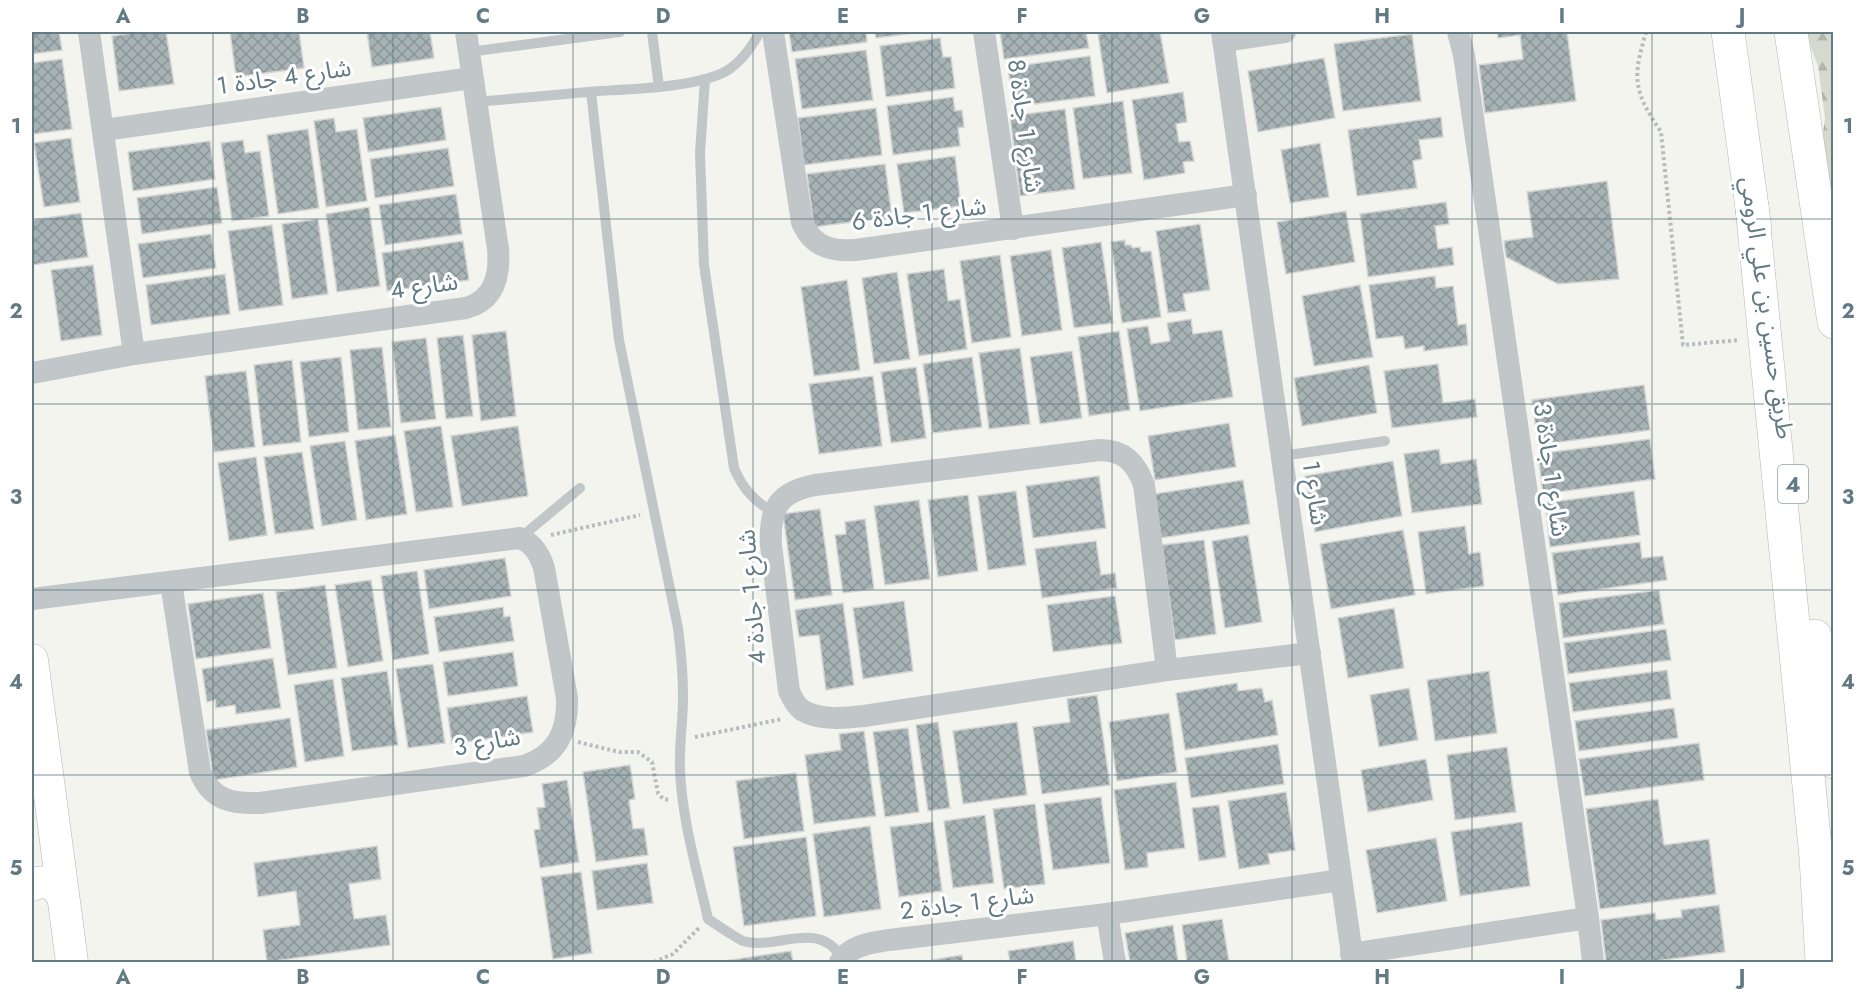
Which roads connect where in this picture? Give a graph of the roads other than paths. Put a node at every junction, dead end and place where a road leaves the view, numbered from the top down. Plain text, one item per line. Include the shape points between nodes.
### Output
1 (89, 32) edge
2 (620, 32) edge
3 (652, 32) edge
4 (760, 32) edge
5 (773, 32) edge
6 (984, 32) edge
7 (1285, 32) edge
8 (1458, 32) edge
9 (1728, 32) edge
10 (1791, 32) edge
11 (1223, 36) edge
12 (467, 42) edge
13 (472, 78) junction
14 (705, 79) junction
15 (659, 87) junction
16 (591, 92) junction
17 (476, 102) junction
18 (104, 130) junction
19 (1246, 195) junction
20 (1752, 207) junction
21 (1013, 229) junction
22 (1833, 322) edge
23 (134, 354) junction
24 (32, 373) edge
25 (1386, 441) dead end
26 (1282, 456) junction
27 (580, 488) dead end
28 (774, 513) junction
29 (523, 540) junction
30 (171, 582) junction
31 (32, 599) edge
32 (1310, 653) junction
33 (32, 660) edge
34 (1167, 670) junction
35 (1833, 762) edge
36 (53, 822) junction
37 (32, 845) edge
38 (1341, 880) junction
39 (32, 885) edge
40 (63, 898) junction
41 (1107, 914) junction
42 (1588, 918) junction
43 (1352, 958) edge
44 (841, 960) edge
45 (72, 963) edge
46 (1115, 963) edge
47 (1593, 963) edge
48 (1822, 963) edge

1 - 18 street
2 - 12 lane
3 - 15 lane
4 - 14 lane via 738,62
5 - 21 street, شارع 1 جادة 6 via 800,212 812,239 829,249 849,251
6 - 21 street, شارع 1 جادة 8
7 - 11 street
8 - 42 street, شارع 1 جادة 3
9 - 20 highway, طريق حسين بن علي الرومي / 4
10 - 22 highway
11 - 19 street, شارع 1
12 - 13 street, شارع 4
13 - 17 street, شارع 4
13 - 18 street, شارع 4 جادة 1
14 - 15 lane
14 - 28 lane via 700,153 704,265 734,468 749,495
15 - 16 lane
16 - 17 lane
16 - 44 lane via 618,332 678,628 683,672 683,801 708,919 743,941 821,939 836,947
17 - 23 street, شارع 4 via 499,258 498,275 484,299 466,308
18 - 23 street
19 - 21 street, شارع 1 جادة 6
19 - 26 street, شارع 1
20 - 35 highway, طريق حسين بن علي الرومي / 4
20 - 48 highway
23 - 24 street, شارع 4
25 - 26 lane
26 - 32 street, شارع 1
27 - 29 lane
28 - 34 street, شارع 1 جادة 4 via 771,545 786,676 793,699 808,713 836,718 864,716
28 - 34 street, شارع 1 جادة 4 via 794,490 815,485 1100,450 1117,452 1136,467 1144,485
29 - 30 street via 507,538
29 - 30 street, شارع 3 via 538,552 544,568 567,698 567,715 553,749 524,766 260,803 232,802 204,784
30 - 31 street
32 - 34 street
32 - 38 street, شارع 1
33 - 36 street
36 - 37 street via 50,835 40,844
36 - 40 street
38 - 41 street, شارع 1 جادة 2
38 - 43 street, شارع 1
39 - 40 street via 52,884
40 - 45 street
41 - 44 street, شارع 1 جادة 2 via 882,941 857,947
41 - 46 street
42 - 43 street
42 - 47 street, شارع 1 جادة 3

